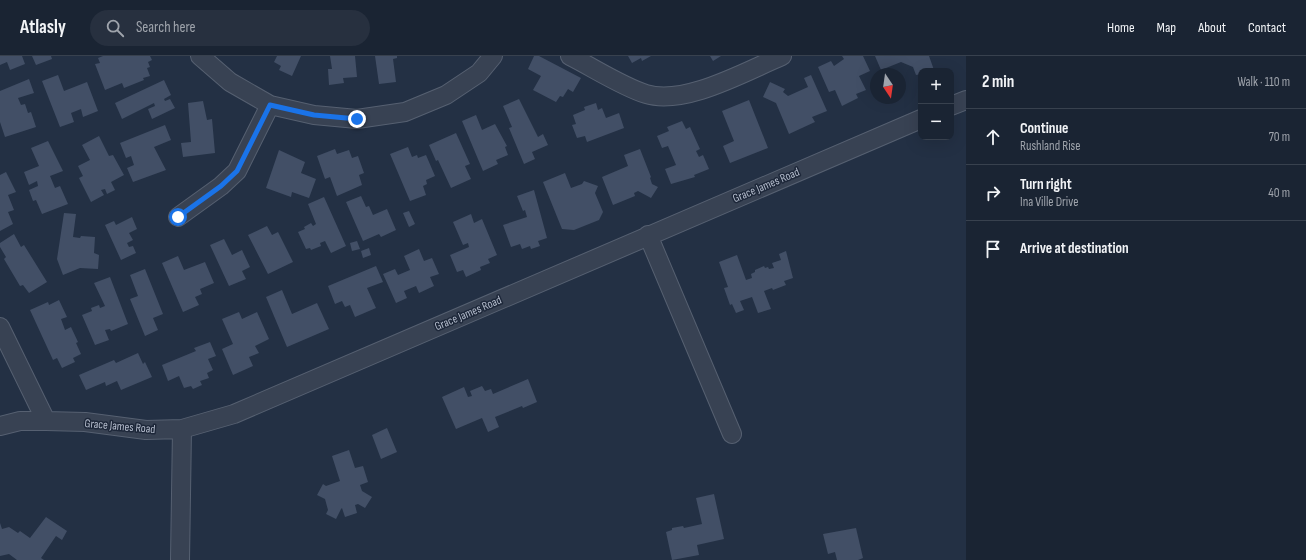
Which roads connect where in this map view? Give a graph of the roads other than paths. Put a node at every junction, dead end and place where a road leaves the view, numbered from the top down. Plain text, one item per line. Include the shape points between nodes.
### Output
1 (200, 56) edge
2 (493, 56) edge
3 (570, 56) edge
4 (782, 56) edge
5 (966, 100) edge
6 (270, 105) junction
7 (954, 105) edge
8 (918, 120) edge
9 (178, 217) dead end
10 (648, 235) junction
11 (0, 327) edge
12 (46, 421) junction
13 (0, 426) edge
14 (182, 429) junction
15 (732, 434) dead end
16 (180, 560) edge

1 - 6 street via 230,82
2 - 6 street via 479,73 446,95 405,112 357,119 314,115
3 - 4 street via 637,90 653,96 671,97 695,93
5 - 7 street
6 - 9 street via 237,171
8 - 10 street, Grace James Road
10 - 14 street, Grace James Road via 234,414
10 - 15 street
11 - 12 street
12 - 13 street, Grace James Road via 20,421
12 - 14 street, Grace James Road via 85,422 146,430
14 - 16 street

